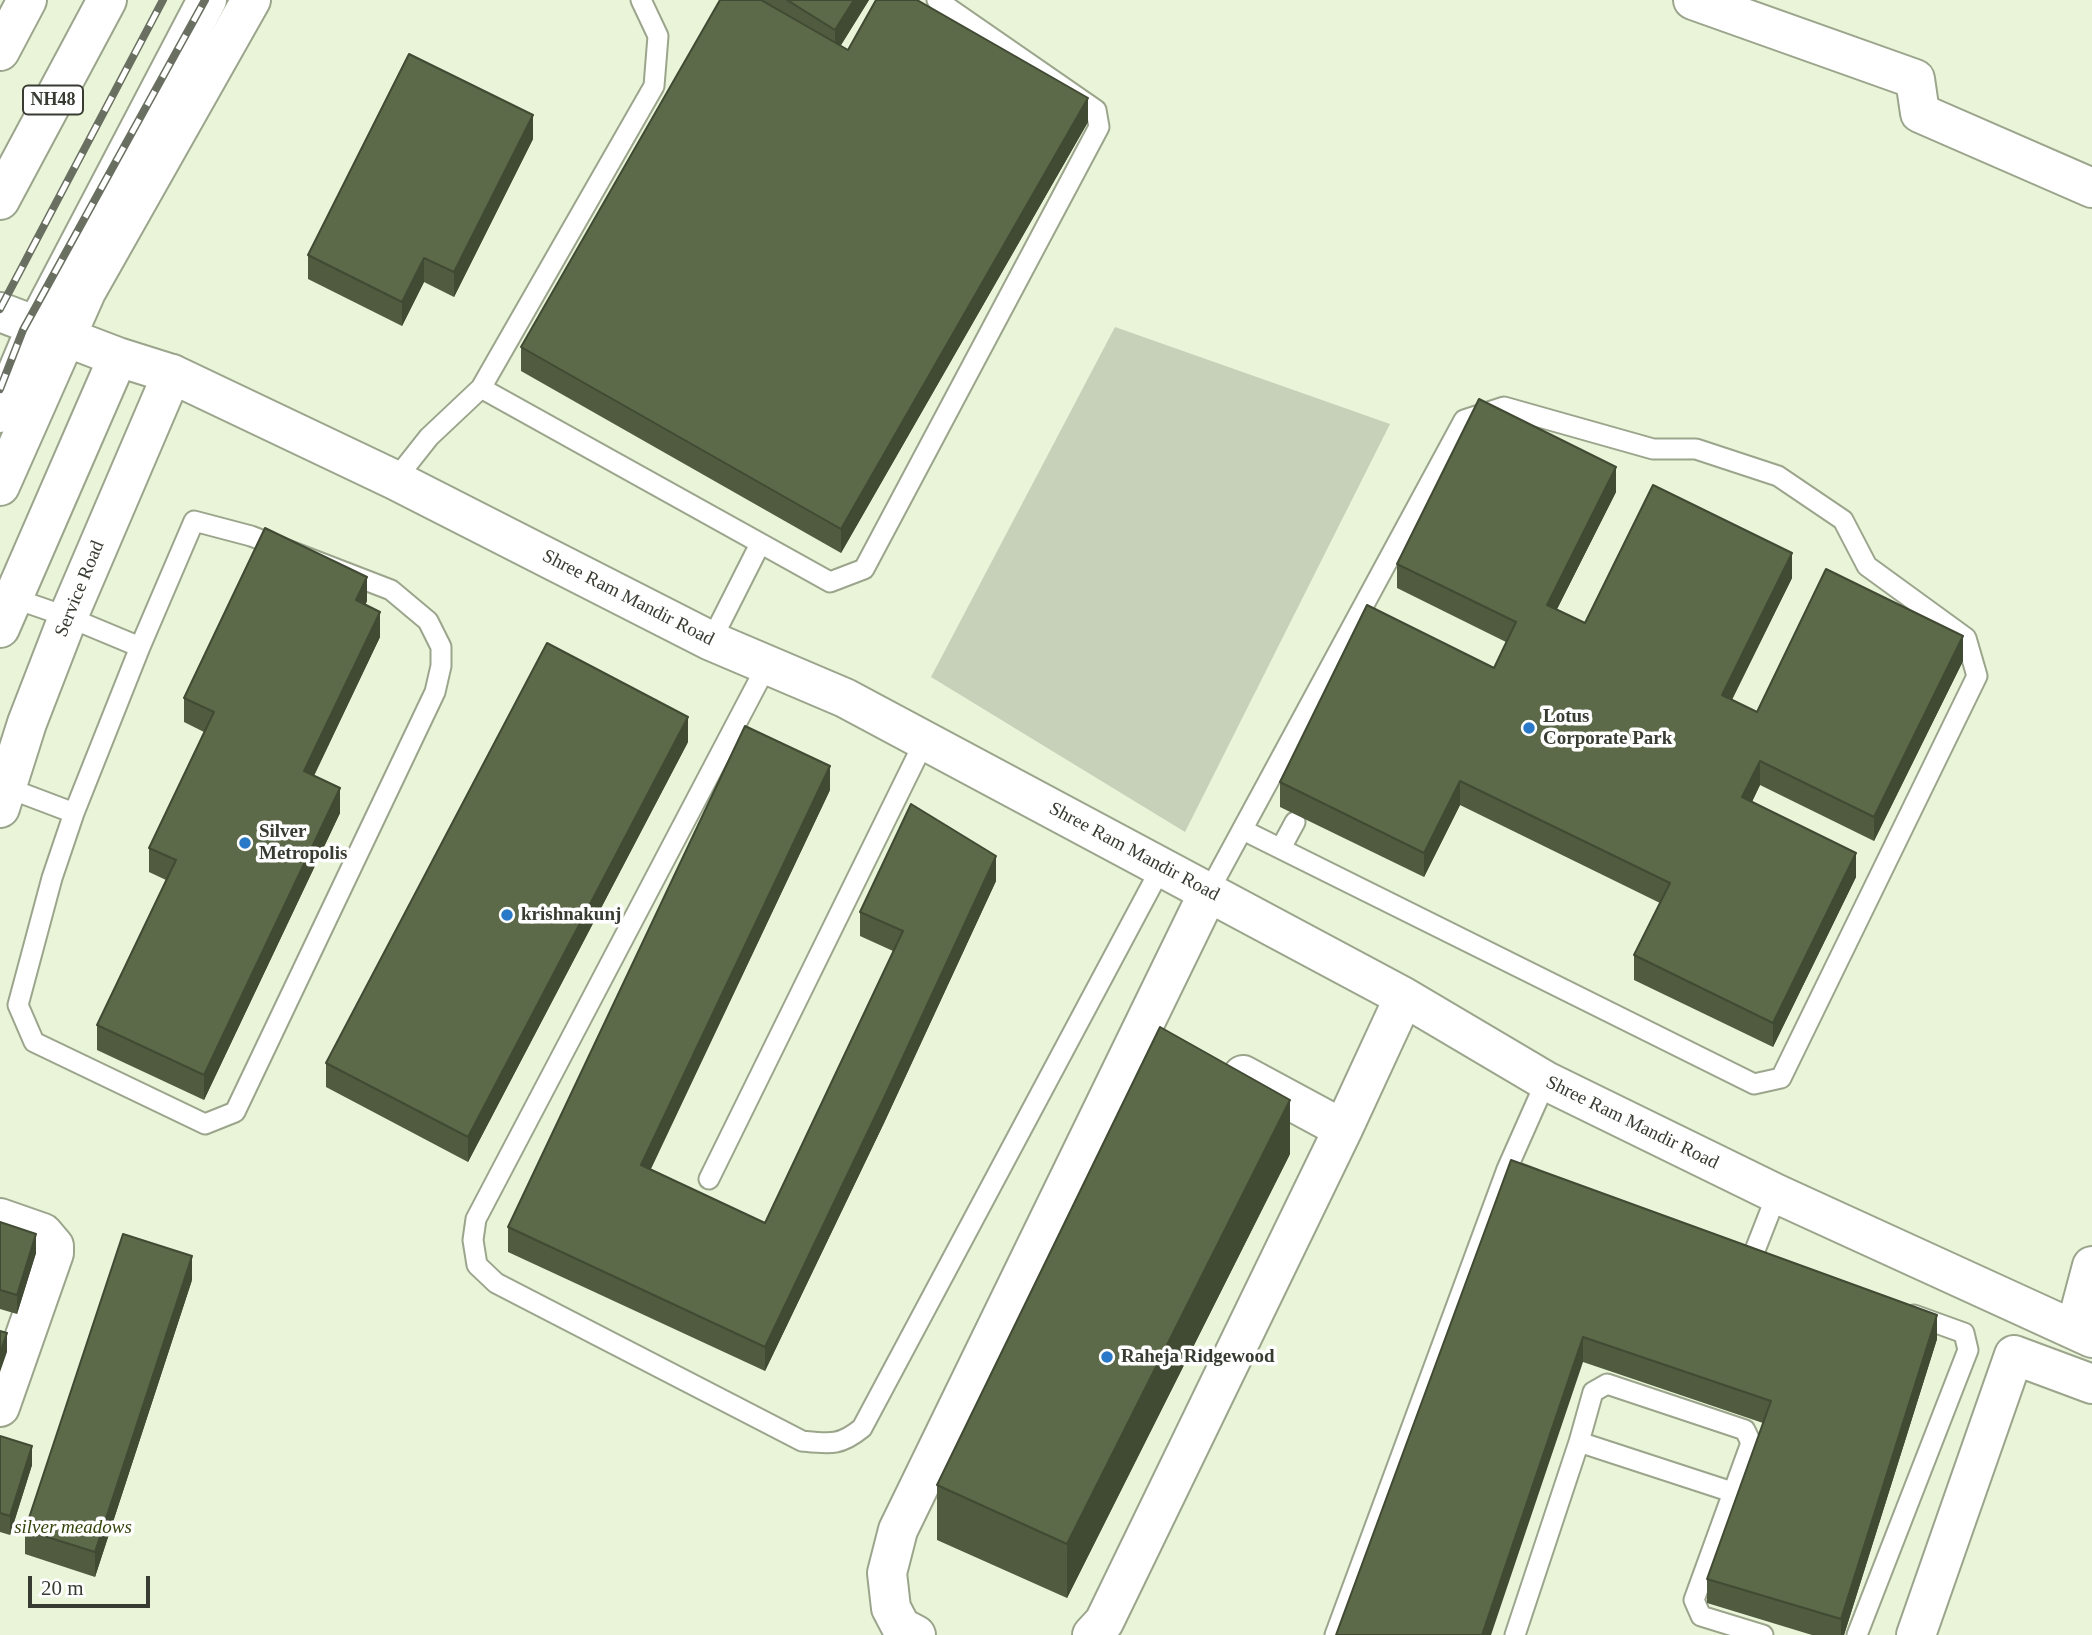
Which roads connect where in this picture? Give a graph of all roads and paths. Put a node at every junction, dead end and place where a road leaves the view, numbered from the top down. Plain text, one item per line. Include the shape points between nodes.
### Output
1 (27, 0) edge
2 (107, 0) edge
3 (207, 0) edge
4 (251, 0) edge
5 (641, 0) edge
6 (937, 0) edge
7 (1693, 0) edge
8 (0, 51) edge
9 (2092, 188) edge
10 (0, 200) edge
11 (0, 312) edge
12 (51, 330) junction
13 (118, 356) junction
14 (172, 374) junction
15 (481, 388) junction
16 (0, 413) edge
17 (395, 480) junction
18 (0, 486) edge
19 (760, 544) junction
20 (6, 613) edge
21 (68, 617) junction
22 (711, 640) junction
23 (140, 647) junction
24 (767, 664) junction
25 (925, 740) junction
26 (2, 793) edge
27 (74, 813) junction
28 (1295, 822) edge
29 (1243, 830) junction
30 (1281, 848) junction
31 (1162, 866) junction
32 (1209, 891) junction
33 (1404, 997) junction
34 (1143, 1022) junction
35 (1178, 1041) edge
36 (1214, 1060) edge
37 (1545, 1081) junction
38 (1343, 1129) junction
39 (1507, 1169) junction
40 (709, 1179) dead end
41 (1546, 1183) edge
42 (1777, 1194) junction
43 (0, 1218) edge
44 (1751, 1260) edge
45 (2092, 1266) edge
46 (2031, 1310) junction
47 (1901, 1311) edge
48 (2083, 1334) edge
49 (2014, 1356) junction
50 (2092, 1384) edge
51 (0, 1407) edge
52 (1579, 1442) junction
53 (1732, 1492) junction
54 (916, 1635) edge
55 (1092, 1635) edge
56 (1335, 1635) edge
57 (1515, 1635) edge
58 (1763, 1635) edge
59 (1857, 1635) edge
60 (1916, 1635) edge

1 - 8 main road
2 - 10 main road, NH48
3 - 12 main road
4 - 12 main road via 86,292
5 - 15 lane via 658,36 654,86
6 - 19 lane via 1096,110 1099,127 864,569 830,582
7 - 9 main road via 1915,79 1920,113
11 - 12 main road, Shree Ram Mandir Road
12 - 13 main road, Shree Ram Mandir Road
12 - 16 main road
12 - 18 main road
13 - 14 main road, Shree Ram Mandir Road
13 - 20 main road
14 - 17 main road, Shree Ram Mandir Road
14 - 21 main road, Service Road
15 - 17 lane via 429,437
15 - 19 lane
17 - 22 main road, Shree Ram Mandir Road
19 - 22 lane
20 - 21 lane
21 - 23 lane
21 - 26 main road, Service Road
22 - 24 main road, Shree Ram Mandir Road
23 - 27 lane
23 - 27 lane via 194,521 251,536 391,590 428,621 441,647 435,692 235,1112 205,1124 34,1042 18,1005
24 - 25 main road, Shree Ram Mandir Road
24 - 31 lane via 476,1219 473,1240 477,1265 496,1283 802,1441 846,1441 862,1428
25 - 31 main road, Shree Ram Mandir Road
25 - 40 lane
26 - 27 lane
28 - 30 lane
29 - 30 lane
29 - 30 lane via 1464,420 1504,407 1653,449 1696,449 1778,476 1843,520 1867,566 1966,638 1977,676 1782,1078 1754,1084
29 - 32 lane
31 - 32 main road, Shree Ram Mandir Road
32 - 33 main road, Shree Ram Mandir Road
32 - 34 main road
33 - 37 main road, Shree Ram Mandir Road
33 - 38 main road
34 - 35 main road
34 - 54 main road via 898,1530 887,1573 891,1608 901,1627
36 - 38 main road
37 - 39 lane
37 - 42 main road, Shree Ram Mandir Road
38 - 55 main road via 1104,1622
39 - 41 lane
39 - 56 lane
42 - 44 lane
42 - 46 main road, Shree Ram Mandir Road
43 - 51 main road via 43,1233 54,1253
45 - 48 main road
46 - 48 main road, Shree Ram Mandir Road
46 - 49 main road
47 - 59 lane via 1964,1333 1968,1350
49 - 50 main road
49 - 60 main road
52 - 53 lane
52 - 53 lane via 1593,1392 1607,1384 1695,1409 1745,1430 1751,1443
52 - 57 lane
53 - 58 lane via 1694,1600 1701,1616

